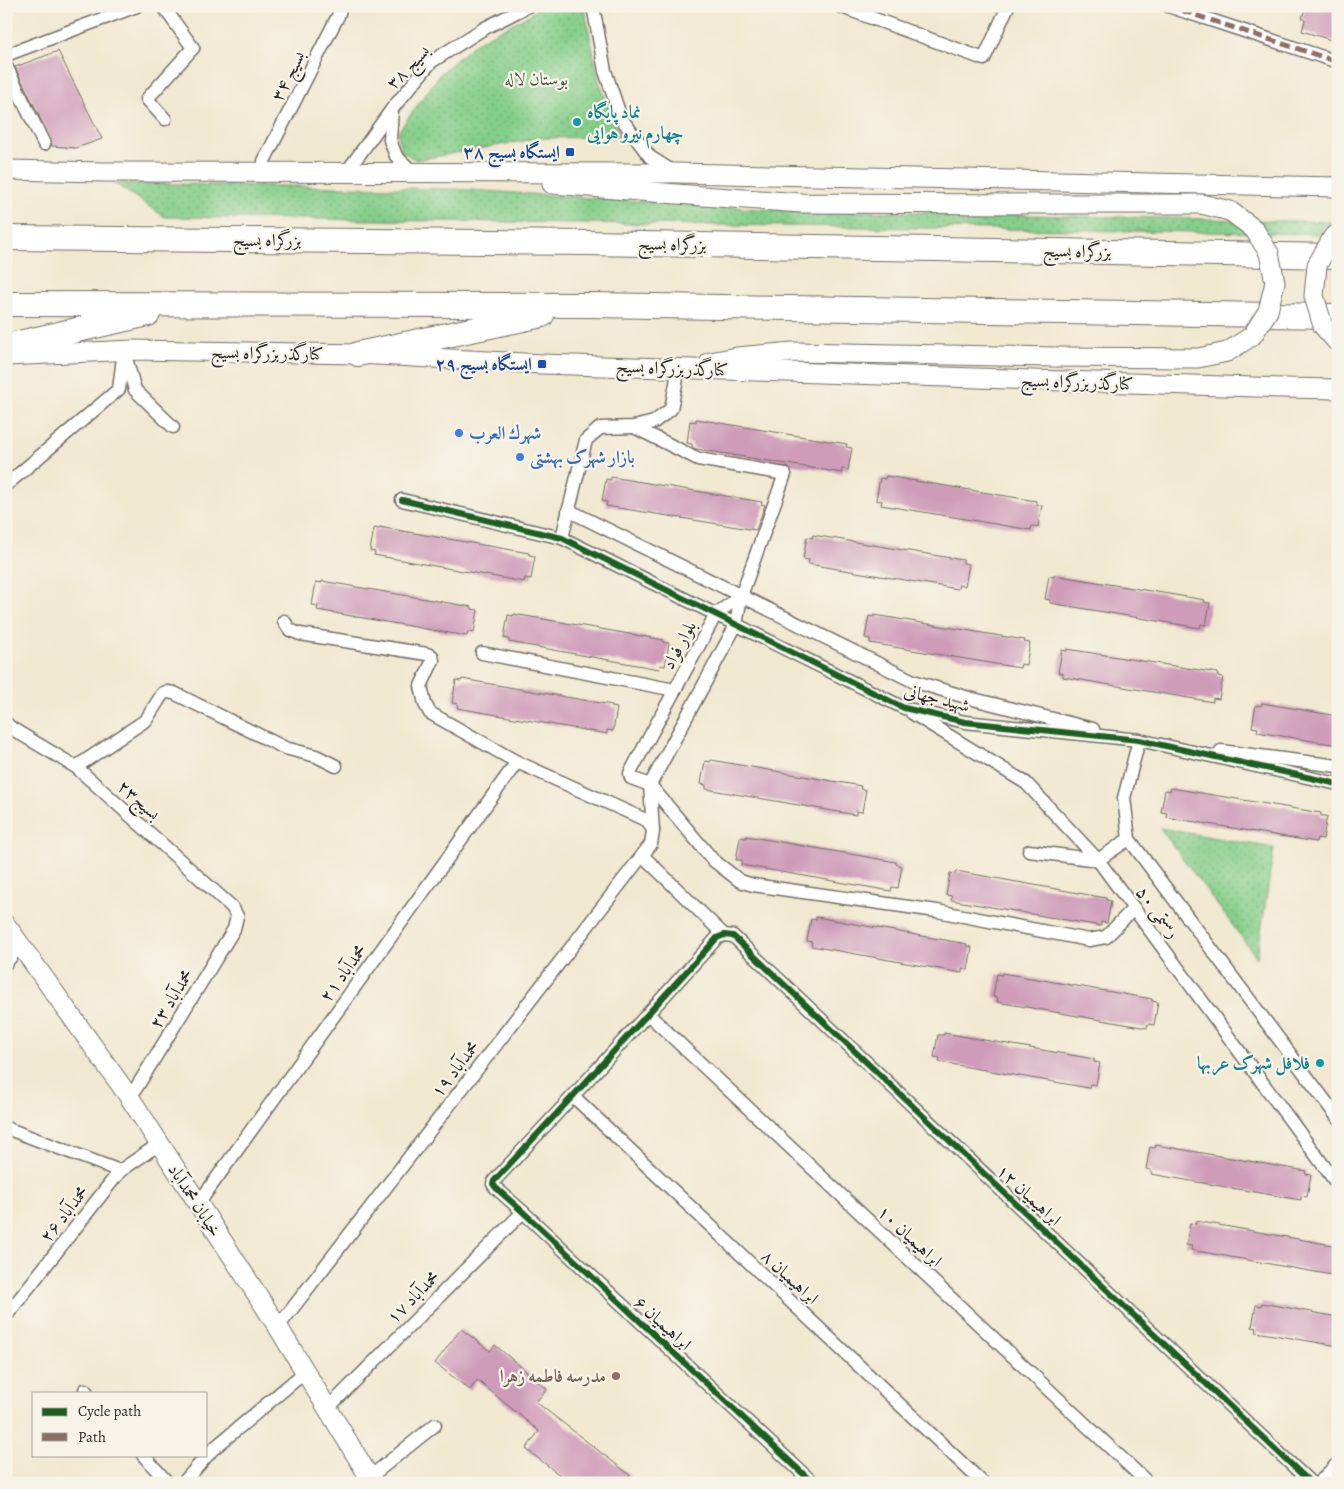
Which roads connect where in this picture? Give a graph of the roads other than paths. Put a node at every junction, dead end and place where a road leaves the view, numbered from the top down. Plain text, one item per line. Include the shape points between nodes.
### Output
1 (137, 6) edge
2 (163, 6) edge
3 (341, 6) edge
4 (528, 6) edge
5 (592, 6) edge
6 (839, 6) edge
7 (1008, 6) edge
8 (1168, 6) edge
9 (6, 55) edge
10 (1338, 62) edge
11 (6, 66) edge
12 (392, 109) junction
13 (165, 119) dead end
14 (44, 144) dead end
15 (264, 161) dead end
16 (6, 170) edge
17 (346, 173) junction
18 (414, 173) junction
19 (676, 173) junction
20 (1338, 187) edge
21 (1338, 234) edge
22 (11, 237) edge
23 (1338, 256) edge
24 (190, 304) junction
25 (11, 305) edge
26 (588, 305) junction
27 (1338, 316) edge
28 (1338, 344) edge
29 (6, 346) edge
30 (124, 350) junction
31 (358, 354) junction
32 (6, 356) edge
33 (679, 368) junction
34 (1338, 389) edge
35 (173, 427) dead end
36 (634, 427) junction
37 (6, 485) edge
38 (402, 500) dead end
39 (568, 510) junction
40 (562, 538) junction
41 (741, 596) junction
42 (716, 614) junction
43 (284, 621) dead end
44 (736, 625) junction
45 (482, 653) dead end
46 (675, 690) junction
47 (904, 708) junction
48 (6, 723) edge
49 (1139, 740) junction
50 (517, 762) junction
51 (336, 766) dead end
52 (1338, 766) edge
53 (76, 767) junction
54 (1338, 784) edge
55 (650, 785) junction
56 (653, 831) junction
57 (1129, 839) junction
58 (1029, 851) dead end
59 (643, 856) junction
60 (1098, 860) junction
61 (1134, 908) junction
62 (237, 916) joint
63 (6, 925) edge
64 (724, 935) junction
65 (20, 945) junction
66 (6, 963) edge
67 (648, 1014) junction
68 (573, 1096) junction
69 (130, 1098) junction
70 (1338, 1118) edge
71 (6, 1128) edge
72 (159, 1144) junction
73 (120, 1171) junction
74 (1338, 1185) edge
75 (198, 1204) junction
76 (523, 1212) junction
77 (6, 1316) edge
78 (278, 1327) junction
79 (305, 1372) junction
80 (328, 1408) junction
81 (435, 1425) dead end
82 (208, 1455) edge
83 (144, 1456) edge
84 (207, 1456) edge
85 (1338, 1463) edge
86 (371, 1480) edge
87 (168, 1483) edge
88 (183, 1483) edge
89 (813, 1483) edge
90 (983, 1483) edge
91 (1148, 1483) edge
92 (1311, 1483) edge
93 (1319, 1483) edge

1 - 9 street
2 - 13 street via 193,48 147,98
3 - 15 street, بسیج ۳۴
4 - 12 street, بسیج ۳۸ via 483,29 431,62
5 - 19 street via 605,71 621,118 650,157
6 - 7 street via 984,59
8 - 10 street
11 - 14 street
12 - 17 street, بسیج ۳۸
12 - 18 street via 390,140 396,156
16 - 17 main road
17 - 18 main road
18 - 19 main road
18 - 33 main road, bridge via 801,203 1202,204 1230,211 1254,229 1269,254 1274,282 1268,311 1252,336 1227,352 1198,358 794,352 737,357
19 - 20 main road
21 - 28 main road, bridge via 1317,265 1314,296 1323,326
22 - 23 highway, بزرگراه بسیج via 589,242
24 - 25 highway
24 - 26 highway
24 - 29 highway
26 - 27 highway
26 - 31 highway
30 - 31 main road, کنارگذربزرگراه بسیج
30 - 32 main road, کنارگذربزرگراه بسیج
30 - 35 street via 135,390
30 - 37 street via 119,389
31 - 33 main road, کنارگذربزرگراه بسیج
33 - 34 main road, کنارگذربزرگراه بسیج
33 - 36 street via 671,409 654,422
36 - 39 street via 600,428 586,440
36 - 41 street via 698,459 785,474
38 - 40 street, شهید جهانی
39 - 40 street
39 - 41 street, شهید جهانی
40 - 42 street, شهید جهانی
41 - 42 street, بلوار فواد
41 - 44 street
41 - 49 street, شهید جهانی via 913,681
42 - 44 street, شهید جهانی
42 - 46 street, بلوار فواد
43 - 50 street via 290,630 300,634 432,656 421,686 430,713
44 - 47 street, شهید جهانی
44 - 55 street
45 - 46 street
46 - 55 street, بلوار فواد via 630,776
47 - 49 street, شهید جهانی via 965,722
47 - 60 street, رستمی ۵۰ via 1026,783
48 - 53 street, بسیج۲۳
49 - 52 street, شهید جهانی
49 - 54 street, شهید جهانی
49 - 57 street, رستمی ۵۰ via 1124,798
50 - 56 street via 648,821
50 - 75 street, محمدآباد ۲۱
51 - 53 street via 316,756 285,748 167,692 146,720
53 - 62 street, بسیج۲۳
55 - 56 street
55 - 61 street via 713,860 740,881 753,885 937,911 1088,940 1106,937
56 - 59 street, محمدآباد ۱۹ via 652,844
57 - 60 street
57 - 70 street, رستمی ۵۰
58 - 60 street
59 - 64 street, ابراهیمیان ۱۲
59 - 78 street, محمدآباد ۱۹
60 - 61 street, رستمی ۵۰
61 - 74 street, رستمی ۵۰
62 - 69 street, محمدآباد ۲۳ via 234,928
63 - 65 main road, خیابان محمدآباد
64 - 67 street
64 - 92 street, ابراهیمیان ۱۲ via 733,936 740,942
65 - 66 street
65 - 69 main road, خیابان محمدآباد
67 - 68 street
67 - 91 street, ابراهیمیان ۱۰
68 - 76 street, ابراهیمیان ۶ via 494,1181 496,1188
68 - 90 street, ابراهیمیان ۸
69 - 72 main road, خیابان محمدآباد
71 - 73 street
72 - 73 street, محمدآباد ۲۶
72 - 75 main road, خیابان محمدآباد
73 - 77 street, محمدآباد ۲۶
75 - 78 main road, خیابان محمدآباد
76 - 80 street, محمدآباد ۱۷
76 - 89 street, ابراهیمیان ۶
78 - 79 main road, خیابان محمدآباد
79 - 80 main road, خیابان محمدآباد
79 - 82 street
80 - 86 main road, خیابان محمدآباد
81 - 86 street
83 - 87 street
84 - 88 street
85 - 93 street

